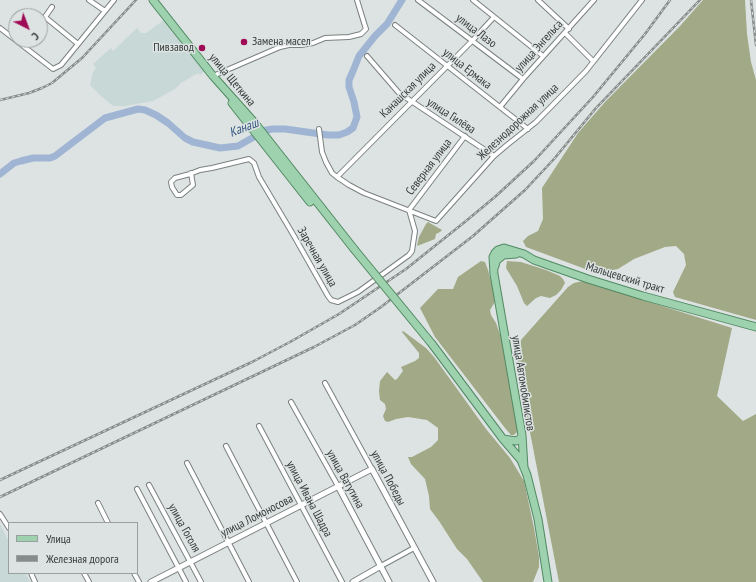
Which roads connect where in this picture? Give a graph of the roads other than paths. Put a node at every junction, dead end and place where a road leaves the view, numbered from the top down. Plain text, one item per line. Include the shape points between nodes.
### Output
1 (89, 0) edge
2 (114, 0) edge
3 (153, 0) edge
4 (357, 0) edge
5 (418, 0) edge
6 (473, 0) edge
7 (539, 0) edge
8 (594, 0) edge
9 (642, 0) edge
10 (52, 7) dead end
11 (104, 11) junction
12 (494, 17) junction
13 (395, 25) dead end
14 (0, 28) edge
15 (569, 29) junction
16 (565, 33) junction
17 (472, 41) junction
18 (78, 44) junction
19 (367, 56) dead end
20 (543, 56) junction
21 (594, 61) junction
22 (447, 65) junction
23 (213, 76) junction
24 (523, 79) junction
25 (410, 101) junction
26 (500, 107) junction
27 (319, 129) dead end
28 (528, 129) junction
29 (465, 136) junction
30 (494, 156) junction
31 (191, 173) junction
32 (337, 177) junction
33 (409, 210) junction
34 (494, 274) joint
35 (756, 327) edge
36 (430, 346) junction
37 (325, 383) dead end
38 (292, 402) dead end
39 (259, 426) dead end
40 (522, 435) junction
41 (504, 439) junction
42 (226, 446) dead end
43 (187, 463) dead end
44 (524, 468) junction
45 (372, 469) junction
46 (149, 485) dead end
47 (338, 486) junction
48 (137, 489) dead end
49 (98, 503) dead end
50 (300, 505) junction
51 (0, 514) edge
52 (108, 522) edge
53 (266, 522) junction
54 (8, 526) edge
55 (228, 542) junction
56 (414, 548) junction
57 (191, 561) junction
58 (381, 566) junction
59 (179, 567) junction
60 (150, 582) edge
61 (186, 582) edge
62 (201, 582) edge
63 (250, 582) edge
64 (297, 582) edge
65 (342, 582) edge
66 (353, 582) edge
67 (389, 582) edge
68 (433, 582) edge
69 (548, 582) edge

1 - 11 street
2 - 11 street
3 - 23 main road, улица Щеткина
4 - 23 street via 366,29 361,34 325,38 301,45 290,44
5 - 17 street, улица Лазо
6 - 12 street
7 - 15 street
8 - 15 street, улица Энгельса
9 - 21 street, Железнодорожная улица
10 - 18 street via 45,17
11 - 18 street
12 - 17 street, Канашская улица
12 - 20 street
13 - 22 street, улица Ермака
14 - 18 street via 53,69 61,65
15 - 16 street, улица Энгельса
16 - 20 street, улица Энгельса
16 - 21 street
17 - 22 street, Канашская улица
17 - 24 street, улица Лазо
19 - 25 street, улица Гилёва via 399,93
20 - 24 street, улица Энгельса
21 - 28 street, Железнодорожная улица
22 - 25 street, Канашская улица
22 - 26 street, улица Ермака
23 - 36 main road, улица Щеткина, bridge
24 - 26 street, улица Энгельса
25 - 29 street, улица Гилёва
25 - 32 street, Канашская улица
26 - 28 street, улица Ермака
27 - 32 street via 322,152 332,173
28 - 30 street, Железнодорожная улица
29 - 30 street, улица Гилёва
29 - 33 street, Северная улица
30 - 33 street, Железнодорожная улица via 436,221
31 - 31 street via 174,178 171,182 177,195 181,195 193,185
31 - 33 street, Заречная улица via 249,159 254,163 259,177 328,296 335,302 358,292 409,255 415,231
32 - 33 street via 348,186
34 - 35 main road, Мальцевский тракт via 495,257 510,252 524,254 588,279
34 - 40 main road, улица Автомобилистов
36 - 41 main road
36 - 44 main road
37 - 45 street, улица Победы
38 - 47 street, улица Ватутина
39 - 50 street, улица Ивана Шадра
40 - 41 main road, улица Автомобилистов via 516,441
40 - 44 main road
41 - 44 main road via 521,460
42 - 53 street
43 - 55 street
44 - 69 main road via 538,519
45 - 47 street, улица Ломоносова
45 - 56 street, улица Победы
46 - 57 street, улица Гоголя
47 - 50 street, улица Ломоносова
47 - 58 street, улица Ватутина
48 - 59 street, улица Гоголя
49 - 52 street
50 - 53 street, улица Ломоносова
50 - 65 street, улица Ивана Шадра
51 - 54 street
53 - 55 street, улица Ломоносова
53 - 64 street
55 - 57 street, улица Ломоносова
55 - 63 street
56 - 58 street
56 - 68 street, улица Победы
57 - 59 street, улица Ломоносова
57 - 62 street, улица Гоголя
58 - 66 street
58 - 67 street, улица Ватутина
59 - 60 street, улица Ломоносова
59 - 61 street, улица Гоголя

